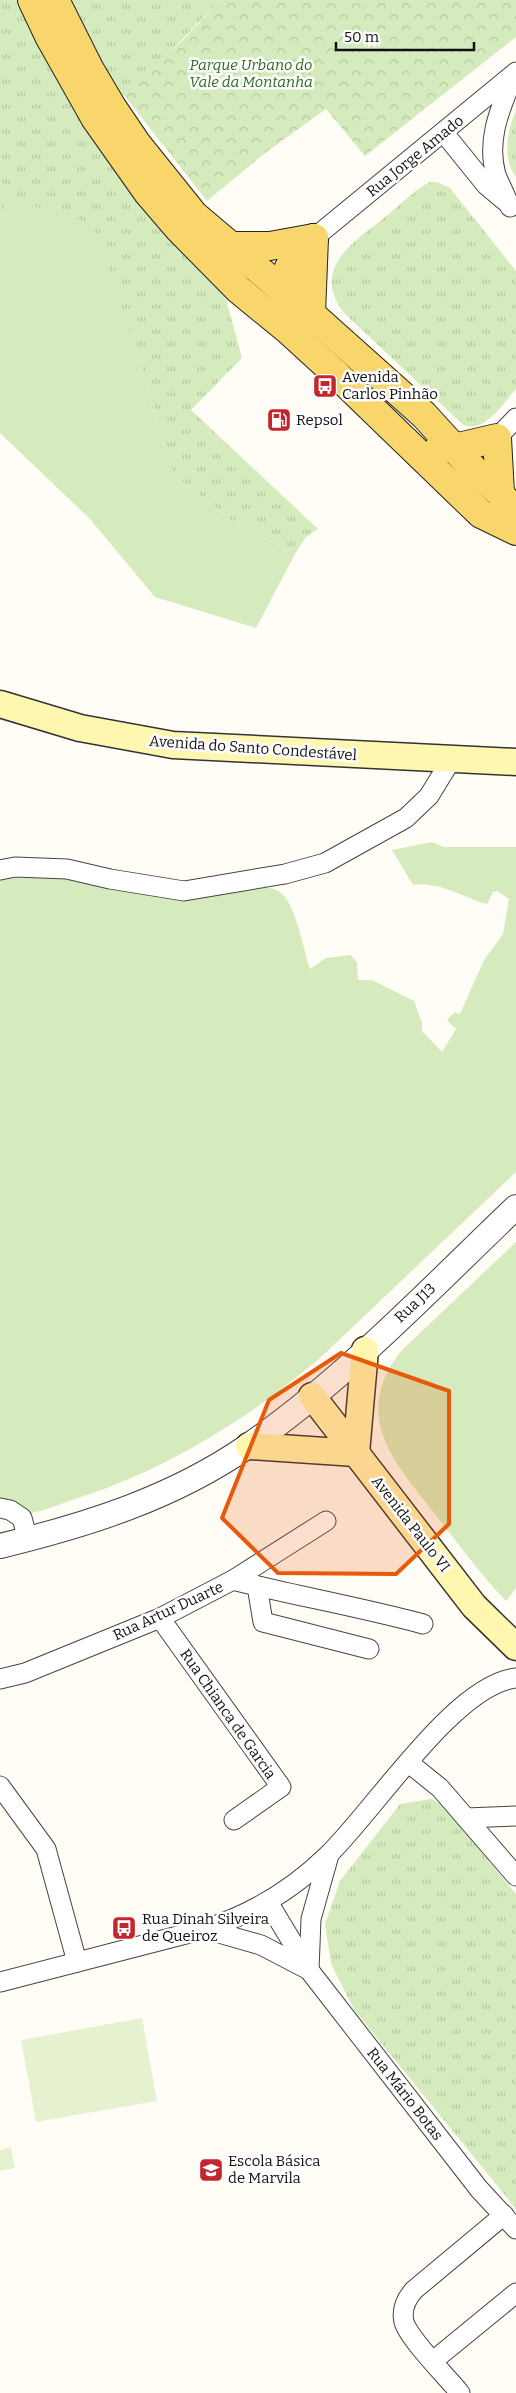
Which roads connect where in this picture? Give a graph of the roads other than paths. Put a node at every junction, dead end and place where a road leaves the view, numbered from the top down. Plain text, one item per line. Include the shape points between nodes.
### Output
1 (32, 0) edge
2 (55, 0) edge
3 (515, 73) edge
4 (444, 133) junction
5 (513, 210) edge
6 (186, 221) junction
7 (314, 238) junction
8 (230, 246) junction
9 (283, 290) junction
10 (311, 314) junction
11 (288, 330) junction
12 (516, 418) edge
13 (497, 438) junction
14 (415, 447) junction
15 (454, 448) junction
16 (500, 492) junction
17 (516, 515) edge
18 (516, 531) edge
19 (0, 704) edge
20 (451, 760) junction
21 (516, 762) edge
22 (0, 870) edge
23 (516, 1207) edge
24 (365, 1350) junction
25 (312, 1396) junction
26 (249, 1446) junction
27 (356, 1453) junction
28 (0, 1508) edge
29 (326, 1521) dead end
30 (28, 1540) junction
31 (0, 1546) edge
32 (233, 1580) junction
33 (256, 1586) junction
34 (160, 1618) junction
35 (423, 1624) dead end
36 (516, 1647) edge
37 (369, 1649) dead end
38 (516, 1678) edge
39 (0, 1680) edge
40 (409, 1763) junction
41 (0, 1786) edge
42 (516, 1816) edge
43 (466, 1818) junction
44 (234, 1820) dead end
45 (330, 1854) junction
46 (516, 1876) edge
47 (268, 1902) junction
48 (205, 1929) junction
49 (78, 1962) junction
50 (309, 1970) junction
51 (0, 1982) edge
52 (504, 2215) junction
53 (516, 2229) edge
54 (516, 2292) edge
55 (433, 2361) junction
56 (460, 2393) edge

1 - 6 main road via 95,118 148,193
2 - 6 main road via 112,107
3 - 4 street, Rua Jorge Amado
3 - 5 street via 497,117 493,137 497,175
4 - 5 street via 486,184
4 - 7 street, Rua Jorge Amado
6 - 8 main road
6 - 11 main road via 239,290
7 - 8 main road via 270,246
7 - 9 main road via 290,263
7 - 10 main road
8 - 9 main road
9 - 10 main road
9 - 11 main road
10 - 15 main road via 424,416
11 - 14 main road
12 - 13 street
13 - 15 main road
13 - 16 main road
14 - 15 main road
14 - 18 main road via 481,514
15 - 16 main road
16 - 17 main road
19 - 20 main road, Avenida do Santo Condestável via 80,728 172,745
20 - 21 main road, Avenida do Santo Condestável
20 - 22 street via 429,796 406,818 325,863 285,874 184,891 67,869 15,867
23 - 24 street, Rua J13
24 - 25 street, Rua J13
24 - 27 main road
25 - 26 street, Rua J13
25 - 27 main road, Avenida Paulo VI
26 - 27 main road
26 - 30 street, Rua J13 via 137,1505
27 - 36 main road, Avenida Paulo VI via 474,1606
28 - 30 street via 22,1518
29 - 32 street, Rua Artur Duarte
30 - 31 street, Rua J13
32 - 33 street
32 - 34 street, Rua Artur Duarte
33 - 35 street
33 - 37 street via 263,1622
34 - 39 street, Rua Artur Duarte via 25,1673
34 - 44 street, Rua Chianca de Garcia via 281,1787
38 - 40 street via 490,1686 466,1701
40 - 43 street via 440,1788
40 - 45 street
41 - 49 street via 46,1850
42 - 43 street
43 - 46 street
45 - 47 street via 306,1876
45 - 50 street via 311,1919
47 - 48 street via 238,1918
47 - 50 street, Rua Mário Botas
48 - 49 street
48 - 50 street, Rua Mário Botas via 261,1945
49 - 51 street
50 - 52 street, Rua Mário Botas via 479,2189
52 - 53 street, Rua Mário Botas
52 - 55 street via 408,2296 403,2311 404,2323
54 - 55 street
55 - 56 street

